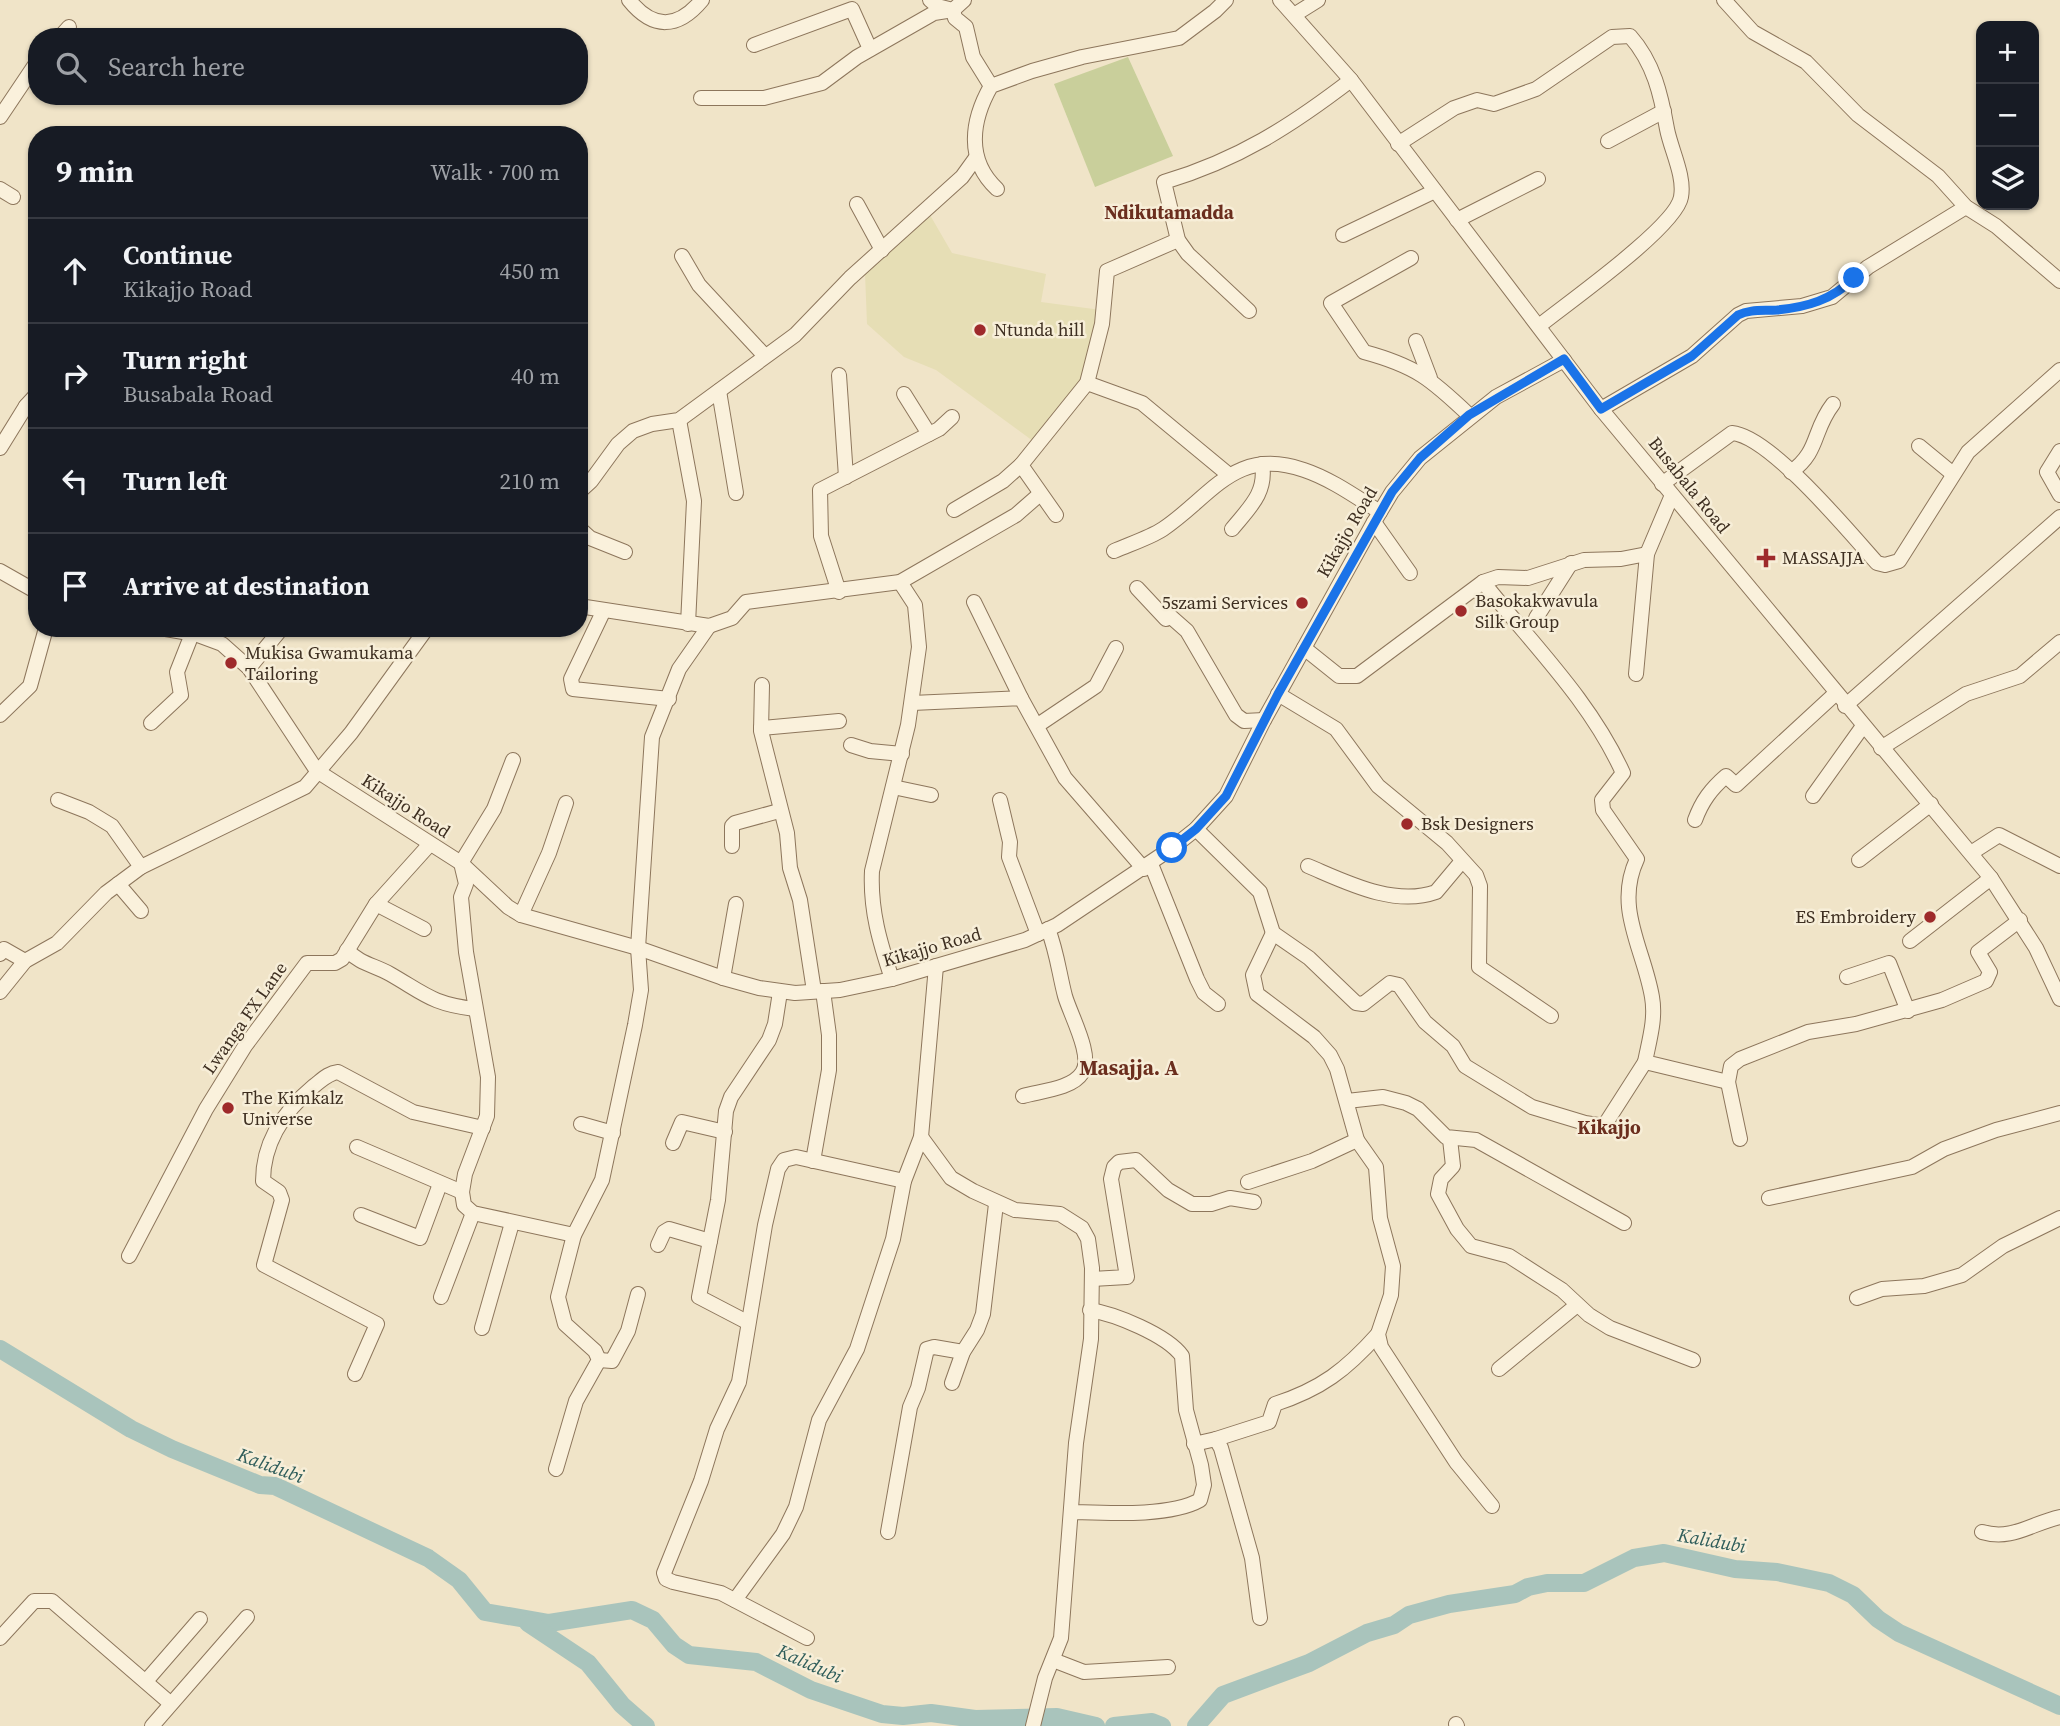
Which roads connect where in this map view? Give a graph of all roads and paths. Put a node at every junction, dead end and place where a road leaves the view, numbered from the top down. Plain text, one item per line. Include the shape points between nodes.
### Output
1 (629, 0) edge
2 (702, 0) edge
3 (930, 0) edge
4 (1226, 0) edge
5 (1280, 0) edge
6 (1318, 0) edge
7 (1724, 0) edge
8 (958, 5) edge
9 (1294, 15) junction
10 (754, 45) dead end
11 (870, 49) junction
12 (28, 75) edge
13 (1350, 80) junction
14 (991, 86) junction
15 (701, 98) dead end
16 (1664, 111) junction
17 (0, 117) edge
18 (1608, 141) dead end
19 (1398, 144) junction
20 (975, 159) junction
21 (1538, 179) dead end
22 (0, 189) edge
23 (997, 189) dead end
24 (1435, 191) junction
25 (13, 197) dead end
26 (857, 204) dead end
27 (1966, 207) junction
28 (1457, 220) junction
29 (1343, 235) dead end
30 (1178, 240) junction
31 (882, 250) junction
32 (682, 256) dead end
33 (1411, 258) dead end
34 (2060, 281) edge
35 (1249, 311) dead end
36 (1539, 326) junction
37 (1416, 341) dead end
38 (764, 355) junction
39 (1564, 359) junction
40 (2060, 370) edge
41 (839, 375) dead end
42 (1430, 378) junction
43 (1087, 383) junction
44 (719, 391) junction
45 (904, 394) dead end
46 (1833, 404) dead end
47 (1601, 409) junction
48 (28, 413) edge
49 (1469, 415) junction
50 (952, 417) dead end
51 (679, 420) junction
52 (929, 434) junction
53 (1919, 446) dead end
54 (0, 448) edge
55 (2060, 451) edge
56 (1262, 464) junction
57 (1021, 465) junction
58 (1791, 472) junction
59 (1952, 474) junction
60 (1229, 475) junction
61 (846, 477) junction
62 (588, 484) edge
63 (1667, 490) junction
64 (736, 493) dead end
65 (1040, 494) junction
66 (2060, 495) edge
67 (954, 510) dead end
68 (1056, 515) dead end
69 (1377, 517) junction
70 (2060, 517) edge
71 (1232, 529) dead end
72 (588, 536) edge
73 (1114, 551) dead end
74 (625, 552) dead end
75 (1647, 554) junction
76 (1571, 563) junction
77 (0, 571) edge
78 (1410, 573) dead end
79 (900, 582) junction
80 (1483, 582) junction
81 (28, 587) edge
82 (1137, 588) dead end
83 (839, 592) junction
84 (974, 602) dead end
85 (588, 608) edge
86 (603, 612) junction
87 (1535, 618) dead end
88 (688, 624) junction
89 (709, 626) junction
90 (44, 637) edge
91 (191, 637) edge
92 (201, 637) edge
93 (275, 637) edge
94 (421, 637) edge
95 (2060, 642) edge
96 (1304, 648) junction
97 (1116, 649) dead end
98 (249, 668) junction
99 (1636, 674) dead end
100 (762, 685) dead end
101 (1278, 694) junction
102 (1835, 694) junction
103 (1021, 698) junction
104 (669, 699) junction
105 (912, 703) junction
106 (1845, 706) junction
107 (0, 715) edge
108 (1264, 720) junction
109 (839, 721) dead end
110 (152, 723) dead end
111 (1038, 725) junction
112 (1863, 726) junction
113 (761, 728) junction
114 (851, 745) dead end
115 (1881, 748) junction
116 (902, 754) junction
117 (513, 760) dead end
118 (317, 771) junction
119 (893, 787) junction
120 (932, 795) dead end
121 (1813, 796) dead end
122 (58, 800) dead end
123 (1000, 800) dead end
124 (566, 803) dead end
125 (1931, 804) junction
126 (779, 811) junction
127 (1695, 820) dead end
128 (1196, 829) junction
129 (430, 844) junction
130 (732, 846) dead end
131 (1971, 853) junction
132 (1859, 860) dead end
133 (1462, 862) junction
134 (461, 863) junction
135 (1147, 866) junction
136 (1308, 866) dead end
137 (2060, 866) edge
138 (141, 867) junction
139 (1992, 878) junction
140 (118, 884) junction
141 (376, 904) junction
142 (736, 904) dead end
143 (141, 911) dead end
144 (521, 915) junction
145 (2020, 920) junction
146 (424, 929) dead end
147 (1043, 931) junction
148 (1273, 933) junction
149 (1910, 941) dead end
150 (638, 948) junction
151 (347, 950) junction
152 (0, 954) edge
153 (25, 961) junction
154 (936, 966) junction
155 (1847, 977) dead end
156 (723, 978) junction
157 (892, 979) junction
158 (818, 991) junction
159 (0, 992) edge
160 (780, 992) junction
161 (2060, 999) edge
162 (1218, 1004) dead end
163 (475, 1009) junction
164 (1908, 1011) junction
165 (1551, 1016) dead end
166 (1646, 1062) junction
167 (1728, 1082) junction
168 (1023, 1096) dead end
169 (1347, 1101) junction
170 (2060, 1113) edge
171 (581, 1124) dead end
172 (483, 1128) junction
173 (725, 1132) junction
174 (613, 1133) junction
175 (921, 1137) junction
176 (1450, 1139) junction
177 (1740, 1139) dead end
178 (1357, 1140) junction
179 (673, 1143) dead end
180 (357, 1147) dead end
181 (813, 1161) junction
182 (904, 1181) junction
183 (1248, 1182) dead end
184 (440, 1184) junction
185 (462, 1192) junction
186 (1769, 1198) dead end
187 (1254, 1202) dead end
188 (996, 1204) junction
189 (472, 1213) junction
190 (361, 1215) dead end
191 (2060, 1218) edge
192 (512, 1223) junction
193 (1624, 1223) dead end
194 (575, 1235) junction
195 (710, 1241) junction
196 (658, 1245) dead end
197 (129, 1256) dead end
198 (1092, 1279) junction
199 (638, 1294) dead end
200 (441, 1297) dead end
201 (1857, 1298) dead end
202 (1577, 1305) junction
203 (1090, 1310) junction
204 (747, 1322) junction
205 (482, 1328) dead end
206 (1378, 1334) junction
207 (962, 1352) junction
208 (599, 1360) junction
209 (1693, 1360) dead end
210 (1499, 1369) dead end
211 (355, 1374) dead end
212 (952, 1383) dead end
213 (1216, 1439) junction
214 (1194, 1444) junction
215 (556, 1469) dead end
216 (1492, 1506) dead end
217 (1072, 1512) junction
218 (2060, 1517) edge
219 (888, 1532) dead end
220 (1982, 1532) dead end
221 (735, 1600) junction
222 (247, 1617) dead end
223 (1260, 1618) dead end
224 (200, 1619) dead end
225 (807, 1637) dead end
226 (0, 1638) edge
227 (1053, 1660) junction
228 (1168, 1667) dead end
229 (147, 1680) junction
230 (170, 1703) junction
231 (152, 1726) edge
232 (1033, 1726) edge

1 - 2 street via 644,16 672,22 688,16
3 - 8 street via 937,6
4 - 14 street via 1179,38 1082,57
5 - 9 street, Busabala Road
6 - 9 street
7 - 27 street via 1753,32 1806,62 1858,115 1938,176
8 - 11 street via 934,13
8 - 14 street via 955,18 966,27 973,57
9 - 13 street, Busabala Road
10 - 11 street via 852,9
11 - 15 street via 822,82 764,98
12 - 17 street
13 - 19 street, Busabala Road
13 - 30 street via 1284,129 1198,172 1164,182
14 - 20 street via 978,112
16 - 18 street
16 - 19 street via 1661,90 1642,52 1630,36 1621,35 1536,89 1494,104 1477,100 1454,108
16 - 36 street via 1681,180 1677,208 1652,235
19 - 24 street, Busabala Road
20 - 23 street
20 - 31 street via 962,177
21 - 28 street
22 - 25 street
24 - 28 street, Busabala Road
24 - 29 street
26 - 31 street
27 - 34 street via 1996,226
27 - 47 street via 1868,267 1832,297 1738,315 1692,356
28 - 36 street, Busabala Road
30 - 35 street
30 - 43 street via 1108,271 1102,324
31 - 38 street via 795,335
32 - 38 street via 699,285
33 - 42 street via 1331,303 1364,352
36 - 39 street, Busabala Road
37 - 42 street
38 - 44 street
39 - 47 street, Busabala Road
39 - 49 street, Kikajjo Road
40 - 59 street via 1983,436
41 - 61 street
42 - 49 street
43 - 57 street
43 - 60 street via 1142,403
44 - 51 street
44 - 64 street
45 - 52 street
46 - 58 street via 1820,420 1811,455
47 - 63 street, Busabala Road
48 - 54 street
49 - 69 street, Kikajjo Road via 1420,458
50 - 52 street
51 - 62 street via 633,431
51 - 88 street via 694,501
52 - 61 street
53 - 59 street
55 - 66 street via 2047,472
56 - 60 street
56 - 69 street via 1311,472
56 - 71 street via 1262,492
57 - 65 street
57 - 67 street
58 - 59 street via 1877,563 1885,565 1899,561
58 - 63 street via 1745,434 1732,433
60 - 73 street via 1163,529
61 - 83 street via 820,490 821,536
63 - 75 street
63 - 102 street, Busabala Road
65 - 68 street
65 - 79 street via 1016,514
69 - 78 street
69 - 96 street, Kikajjo Road
70 - 106 street
72 - 74 street
75 - 76 street
75 - 99 street
76 - 80 street via 1528,578
76 - 87 street
77 - 81 street
79 - 83 street
79 - 105 street via 918,616
80 - 96 street via 1357,676 1339,676
80 - 166 street via 1569,682 1623,773 1602,800 1603,810 1637,859 1630,886 1630,929 1644,960 1653,999
82 - 108 street via 1166,619 1170,616 1187,631 1236,715 1244,721
83 - 89 street via 746,602 732,618
84 - 103 street
85 - 86 street
86 - 88 street
86 - 104 street via 571,680 573,689
88 - 89 street
89 - 104 street via 679,669
90 - 107 street via 30,686
91 - 110 street via 177,672 181,695
92 - 98 street, Kikajjo Road via 222,644
93 - 98 street
94 - 118 street via 359,723
95 - 115 street via 2020,676 1966,694
96 - 101 street, Kikajjo Road
97 - 111 street via 1096,686
98 - 118 street, Kikajjo Road
100 - 113 street
101 - 108 street, Kikajjo Road
101 - 133 street via 1336,729 1378,786 1447,843
102 - 106 street, Busabala Road
102 - 127 street via 1735,785 1726,776 1702,801
103 - 105 street
103 - 111 street
104 - 150 street via 652,737
105 - 116 street
106 - 112 street, Busabala Road
108 - 128 street, Kikajjo Road via 1226,796
109 - 113 street
111 - 135 street via 1065,778
112 - 115 street, Busabala Road
112 - 121 street
113 - 126 street
114 - 116 street
115 - 125 street, Busabala Road
116 - 119 street
117 - 134 street via 494,809
118 - 129 street, Kikajjo Road
118 - 138 street via 305,787 275,804
119 - 120 street
119 - 157 street via 871,893 878,937
122 - 138 street via 112,826
123 - 147 street via 1009,857
124 - 144 street via 550,853
125 - 131 street, Busabala Road
125 - 132 street
126 - 130 street via 736,823
126 - 158 street
128 - 135 street, Kikajjo Road
128 - 148 street via 1260,892
129 - 134 street, Kikajjo Road
129 - 141 street
131 - 137 street via 1999,835
131 - 139 street, Busabala Road
133 - 136 street via 1436,892 1409,896 1368,890
133 - 165 street via 1480,882 1479,967
134 - 144 street, Kikajjo Road
134 - 163 street via 466,884 461,897 466,952
135 - 147 street, Kikajjo Road
135 - 162 street via 1197,979
138 - 140 street
139 - 145 street, Busabala Road
139 - 149 street
140 - 143 street
140 - 153 street via 57,943
141 - 146 street
141 - 151 street
142 - 156 street
144 - 150 street, Kikajjo Road
145 - 161 street, Busabala Road
145 - 164 street via 1978,952 1990,972 1986,981
147 - 154 street, Kikajjo Road
147 - 168 street via 1059,958 1064,992 1086,1064 1080,1076 1069,1083
148 - 166 street via 1309,958 1360,1005 1384,986 1399,985 1465,1066 1546,1112 1604,1126
148 - 169 street via 1253,975 1257,994 1322,1045 1337,1069
150 - 156 street, Kikajjo Road
150 - 174 street via 641,990
151 - 163 street via 365,965 388,973 441,1005
151 - 197 street, Lwanga FX Lane via 335,962 307,963 245,1046 206,1109
152 - 153 street via 4,949
153 - 159 street
154 - 157 street, Kikajjo Road
154 - 175 street
155 - 164 street via 1889,963
156 - 160 street, Kikajjo Road
157 - 158 street, Kikajjo Road
158 - 160 street, Kikajjo Road
158 - 181 street via 829,1035 829,1070
160 - 173 street via 772,1032 731,1097
163 - 172 street via 488,1077
164 - 167 street via 1808,1032 1731,1066
166 - 167 street
167 - 177 street
169 - 176 street via 1383,1097 1406,1103
169 - 178 street
170 - 186 street via 1944,1149 1912,1167
171 - 174 street
172 - 185 street
172 - 211 street via 413,1112 338,1072 327,1075 285,1112 265,1160 263,1181 279,1192 282,1200 264,1265 375,1321 377,1326
173 - 179 street via 682,1122
173 - 195 street
174 - 194 street via 601,1180
175 - 182 street
175 - 188 street via 951,1178
176 - 193 street via 1476,1140
176 - 202 street via 1453,1166 1441,1179 1438,1194 1457,1229 1471,1246 1509,1256
178 - 183 street
178 - 206 street via 1376,1167 1380,1218 1393,1266 1391,1295
180 - 184 street
181 - 182 street
181 - 204 street via 789,1158 778,1169
182 - 221 street via 892,1239 857,1349 819,1420 796,1507 783,1534
184 - 185 street
184 - 190 street via 420,1238
185 - 189 street via 464,1205
187 - 198 street via 1230,1198 1192,1204 1168,1190 1136,1160 1119,1162 1111,1179 1127,1277
188 - 198 street via 1060,1214 1082,1228 1088,1239
188 - 207 street via 986,1300 977,1329
189 - 192 street
189 - 200 street
191 - 201 street via 2003,1246 1962,1275
192 - 194 street
192 - 205 street
194 - 208 street via 558,1297 560,1314
195 - 196 street via 669,1229
195 - 204 street via 699,1297
198 - 203 street
199 - 208 street via 628,1331 612,1361
202 - 209 street via 1610,1328
202 - 210 street
203 - 214 street via 1126,1321 1176,1349 1184,1366 1186,1410
203 - 217 street via 1091,1339 1076,1443
204 - 221 street via 739,1382 664,1573 666,1579
206 - 213 street via 1349,1366 1319,1386 1275,1404 1269,1422
206 - 216 street via 1391,1366
207 - 212 street
207 - 219 street via 927,1349 910,1406
208 - 215 street via 576,1401
213 - 214 street
213 - 223 street via 1252,1558
214 - 217 street via 1204,1485 1200,1500 1160,1510
217 - 227 street via 1060,1638
218 - 220 street via 2003,1536
221 - 225 street
222 - 230 street
224 - 229 street
226 - 229 street via 34,1601 52,1601
227 - 228 street via 1084,1672
227 - 232 street
229 - 230 street
230 - 231 street

